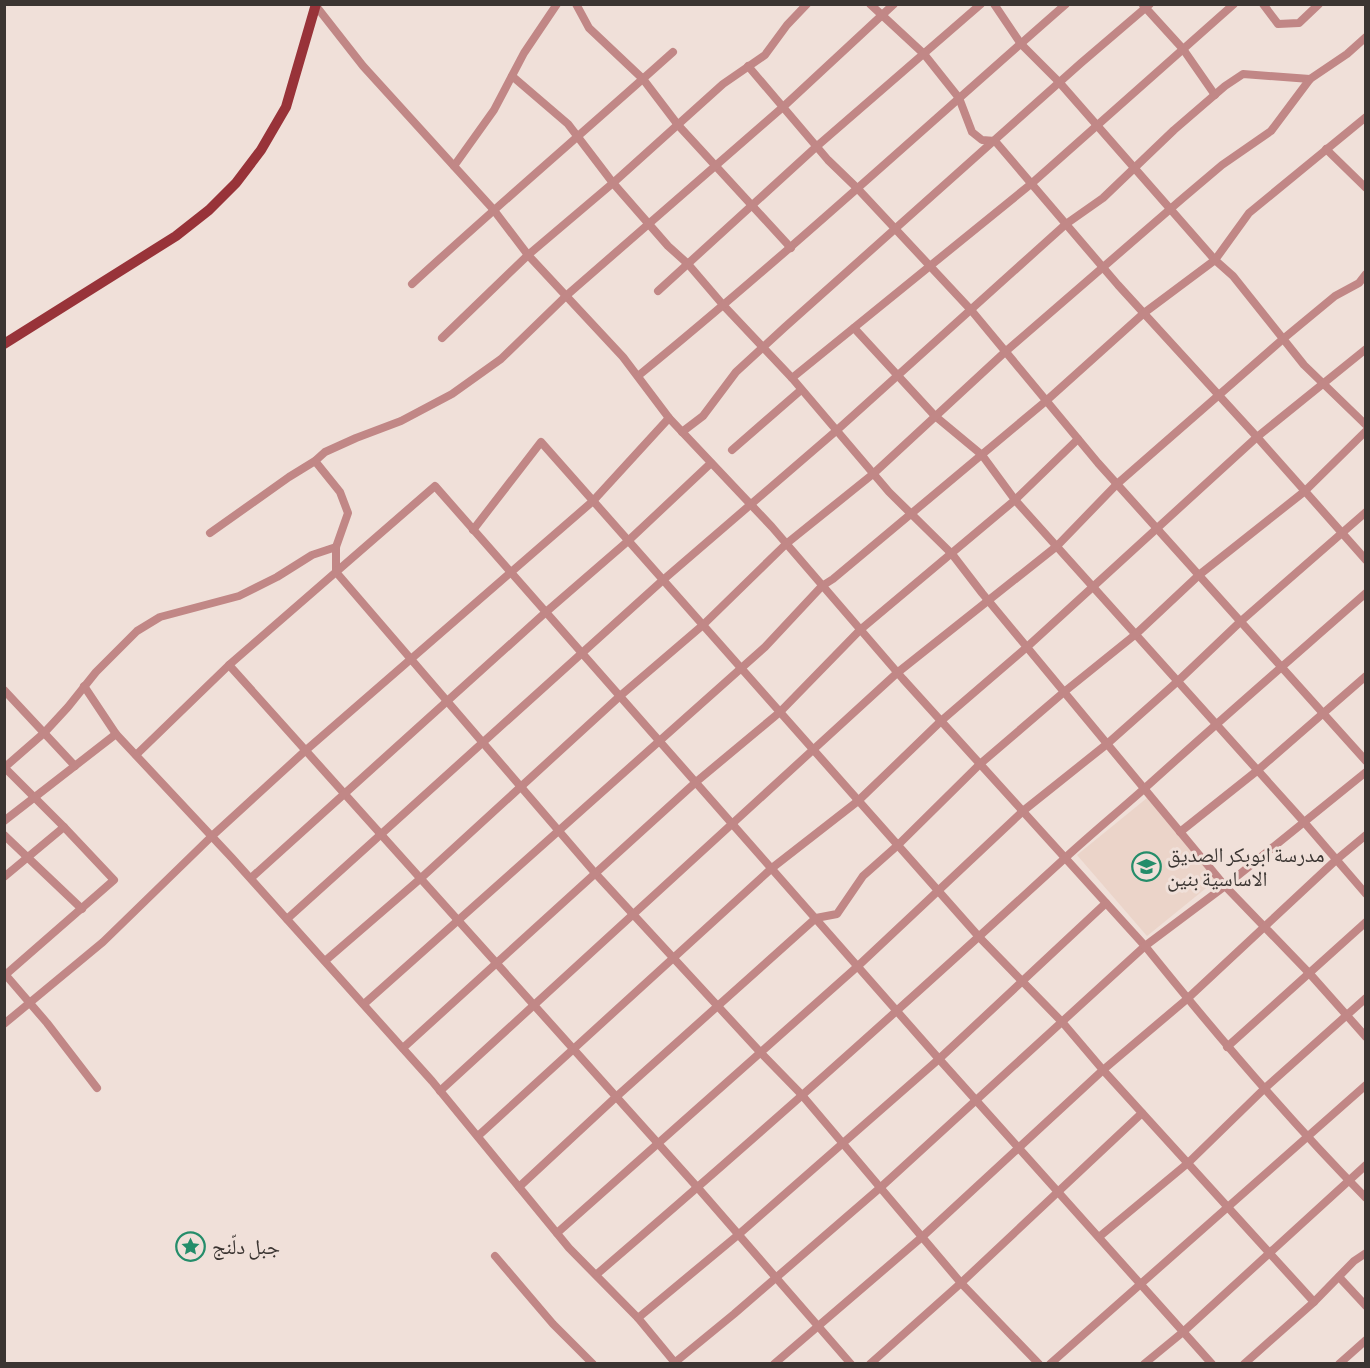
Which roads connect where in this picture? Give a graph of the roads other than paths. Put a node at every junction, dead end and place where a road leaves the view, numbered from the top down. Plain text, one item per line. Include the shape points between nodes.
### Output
1 (557, 4) edge
2 (576, 4) edge
3 (807, 4) edge
4 (870, 4) edge
5 (894, 4) edge
6 (981, 4) edge
7 (994, 4) edge
8 (1066, 4) edge
9 (1234, 4) edge
10 (1263, 4) edge
11 (1319, 4) edge
12 (316, 5) edge
13 (1146, 6) edge
14 (882, 15) junction
15 (1365, 37) edge
16 (1021, 44) junction
17 (1183, 49) junction
18 (673, 52) dead end
19 (924, 54) junction
20 (748, 66) junction
21 (512, 76) junction
22 (1310, 79) junction
23 (643, 80) junction
24 (1059, 82) junction
25 (1215, 95) junction
26 (959, 98) junction
27 (783, 107) junction
28 (1365, 117) edge
29 (678, 125) junction
30 (1096, 126) junction
31 (579, 137) junction
32 (995, 141) junction
33 (816, 147) junction
34 (1326, 149) junction
35 (716, 165) junction
36 (454, 166) junction
37 (1136, 167) junction
38 (613, 183) junction
39 (1031, 183) junction
40 (1365, 188) edge
41 (858, 189) junction
42 (752, 205) junction
43 (493, 209) junction
44 (1170, 209) junction
45 (649, 223) junction
46 (1066, 225) junction
47 (895, 229) junction
48 (791, 248) junction
49 (528, 255) junction
50 (1215, 260) junction
51 (688, 264) junction
52 (928, 267) junction
53 (1103, 268) junction
54 (1365, 274) edge
55 (412, 284) dead end
56 (658, 291) dead end
57 (567, 295) junction
58 (724, 306) junction
59 (970, 310) junction
60 (1144, 313) junction
61 (854, 328) junction
62 (442, 338) dead end
63 (1283, 339) junction
64 (4, 344) edge
65 (764, 347) junction
66 (1365, 349) edge
67 (1005, 352) junction
68 (638, 376) junction
69 (898, 376) junction
70 (792, 378) junction
71 (1323, 383) junction
72 (801, 390) junction
73 (1220, 396) junction
74 (1046, 401) junction
75 (935, 416) junction
76 (669, 418) junction
77 (1365, 425) edge
78 (1365, 430) edge
79 (836, 431) junction
80 (682, 432) junction
81 (1257, 437) junction
82 (1078, 439) junction
83 (732, 450) dead end
84 (982, 455) junction
85 (315, 461) junction
86 (711, 463) junction
87 (873, 474) junction
88 (1117, 484) junction
89 (1305, 491) junction
90 (1015, 500) junction
91 (593, 501) junction
92 (750, 504) junction
93 (1365, 512) edge
94 (911, 514) junction
95 (1158, 529) junction
96 (473, 530) junction
97 (210, 533) dead end
98 (1342, 533) junction
99 (628, 541) junction
100 (786, 544) junction
101 (1057, 546) junction
102 (336, 547) junction
103 (952, 554) junction
104 (1365, 560) edge
105 (336, 572) junction
106 (510, 572) junction
107 (1198, 575) junction
108 (663, 580) junction
109 (1092, 585) junction
110 (822, 586) junction
111 (1365, 593) edge
112 (989, 601) junction
113 (546, 612) junction
114 (1240, 622) junction
115 (703, 626) junction
116 (860, 630) junction
117 (1136, 634) junction
118 (1027, 647) junction
119 (583, 654) junction
120 (411, 658) junction
121 (229, 665) junction
122 (740, 668) junction
123 (1281, 668) junction
124 (897, 673) junction
125 (1365, 676) edge
126 (1178, 681) junction
127 (84, 686) junction
128 (4, 690) edge
129 (1064, 692) junction
130 (620, 696) junction
131 (448, 701) junction
132 (780, 712) junction
133 (1322, 713) junction
134 (941, 721) junction
135 (1216, 723) junction
136 (44, 733) junction
137 (116, 734) junction
138 (659, 740) junction
139 (483, 743) junction
140 (1107, 744) junction
141 (305, 751) junction
142 (814, 751) junction
143 (136, 755) junction
144 (1365, 761) edge
145 (980, 764) junction
146 (75, 766) junction
147 (5, 767) edge
148 (1258, 770) junction
149 (1365, 772) edge
150 (696, 782) junction
151 (521, 786) junction
152 (1144, 789) junction
153 (344, 794) junction
154 (35, 798) junction
155 (858, 801) junction
156 (1023, 811) junction
157 (4, 821) edge
158 (1304, 822) junction
159 (734, 824) junction
160 (64, 827) junction
161 (558, 831) junction
162 (1180, 832) junction
163 (381, 835) junction
164 (1365, 835) edge
165 (4, 836) edge
166 (212, 836) junction
167 (898, 845) junction
168 (28, 858) junction
169 (1065, 858) junction
170 (1336, 860) junction
171 (772, 868) junction
172 (595, 873) junction
173 (4, 877) edge
174 (251, 878) junction
175 (420, 879) junction
176 (1225, 886) junction
177 (938, 891) junction
178 (1365, 894) edge
179 (1106, 903) junction
180 (82, 909) junction
181 (633, 915) junction
182 (816, 918) junction
183 (287, 919) junction
184 (457, 920) junction
185 (1365, 922) edge
186 (1265, 927) junction
187 (980, 938) junction
188 (1145, 946) junction
189 (674, 958) junction
190 (325, 961) junction
191 (496, 963) junction
192 (858, 966) junction
193 (1310, 974) junction
194 (5, 975) edge
195 (1021, 982) junction
196 (1365, 998) edge
197 (1187, 999) junction
198 (30, 1003) junction
199 (364, 1004) junction
200 (534, 1005) junction
201 (718, 1005) junction
202 (897, 1010) junction
203 (1346, 1015) junction
204 (1063, 1023) junction
205 (4, 1024) edge
206 (1365, 1037) edge
207 (1227, 1047) junction
208 (403, 1048) junction
209 (573, 1050) junction
210 (761, 1053) junction
211 (939, 1059) junction
212 (1103, 1070) junction
213 (1365, 1085) edge
214 (96, 1088) dead end
215 (1264, 1089) junction
216 (440, 1091) junction
217 (801, 1094) junction
218 (615, 1097) junction
219 (976, 1101) junction
220 (1142, 1113) junction
221 (477, 1136) junction
222 (1305, 1137) junction
223 (842, 1144) junction
224 (658, 1145) junction
225 (1017, 1148) junction
226 (1188, 1163) junction
227 (1365, 1165) edge
228 (1348, 1181) junction
229 (519, 1187) junction
230 (881, 1187) junction
231 (698, 1188) junction
232 (1058, 1191) junction
233 (1365, 1198) edge
234 (1228, 1207) junction
235 (557, 1233) junction
236 (738, 1234) junction
237 (922, 1237) junction
238 (1099, 1237) junction
239 (1269, 1252) junction
240 (1365, 1253) edge
241 (495, 1256) dead end
242 (597, 1274) junction
243 (1339, 1277) junction
244 (777, 1278) junction
245 (961, 1283) junction
246 (1140, 1284) junction
247 (1314, 1302) junction
248 (1365, 1306) edge
249 (638, 1318) junction
250 (818, 1327) junction
251 (1183, 1332) junction
252 (1365, 1340) edge
253 (674, 1363) edge
254 (593, 1364) edge
255 (774, 1364) edge
256 (851, 1364) edge
257 (870, 1364) edge
258 (1039, 1364) edge
259 (1050, 1364) edge
260 (1144, 1364) edge
261 (1212, 1364) edge
262 (1244, 1364) edge
263 (1339, 1364) edge

1 - 21 street
2 - 23 street via 589,28
3 - 20 street via 765,55
4 - 14 street
5 - 14 street
6 - 19 street
7 - 16 street
8 - 16 street
9 - 17 street
10 - 11 street via 1278,24 1299,22
12 - 36 street via 363,66
12 - 64 main road via 286,107 236,183 176,236
13 - 17 street
13 - 24 street
14 - 19 street
14 - 27 street
15 - 22 street
16 - 24 street
16 - 26 street
17 - 25 street
17 - 30 street
18 - 23 street
19 - 26 street
19 - 33 street
20 - 27 street
20 - 29 street
21 - 31 street
21 - 36 street via 494,110
22 - 25 street via 1244,74
22 - 44 street via 1270,131
23 - 29 street
23 - 31 street
24 - 30 street
24 - 32 street
25 - 37 street
26 - 32 street via 972,132 982,140
26 - 41 street
27 - 33 street
27 - 35 street
28 - 34 street
29 - 35 street
29 - 38 street
30 - 37 street
30 - 39 street
31 - 38 street
31 - 43 street
32 - 39 street
32 - 47 street
33 - 41 street
33 - 42 street
34 - 40 street
34 - 50 street via 1249,213
35 - 42 street
35 - 45 street
36 - 43 street
37 - 44 street
37 - 46 street
38 - 45 street
38 - 49 street
39 - 46 street
39 - 52 street
41 - 47 street
41 - 48 street
42 - 48 street
42 - 51 street
43 - 49 street
43 - 55 street
44 - 50 street
44 - 53 street
45 - 51 street
45 - 57 street
46 - 53 street
46 - 59 street
47 - 52 street
47 - 65 street
48 - 58 street
49 - 57 street
49 - 62 street
50 - 60 street
50 - 63 street via 1233,276
51 - 56 street
51 - 58 street
52 - 59 street
52 - 61 street
53 - 60 street
53 - 67 street
54 - 63 street via 1359,283 1335,296
57 - 68 street
57 - 85 street via 501,359 452,394 401,421 325,452
58 - 65 street
58 - 68 street
59 - 67 street
59 - 69 street
60 - 73 street
60 - 74 street
61 - 69 street
61 - 70 street
63 - 71 street
63 - 73 street
65 - 70 street
65 - 80 street via 736,372 703,416
66 - 71 street
67 - 74 street
67 - 75 street
68 - 76 street
69 - 75 street
69 - 79 street
70 - 72 street
71 - 77 street
71 - 81 street
72 - 79 street
72 - 83 street
73 - 81 street
73 - 88 street
74 - 82 street
74 - 84 street
75 - 84 street
75 - 87 street
76 - 80 street
76 - 91 street
78 - 89 street
79 - 87 street
79 - 92 street
80 - 86 street
81 - 89 street
81 - 95 street
82 - 88 street
82 - 90 street
84 - 90 street
84 - 94 street
85 - 97 street
85 - 102 street via 340,492 348,513
86 - 92 street
86 - 99 street
87 - 94 street
87 - 100 street
88 - 95 street
88 - 101 street
89 - 98 street
89 - 107 street
90 - 101 street
90 - 103 street
91 - 96 street via 541,442
91 - 99 street
91 - 106 street
92 - 100 street
92 - 108 street
93 - 98 street
94 - 103 street
94 - 110 street
95 - 107 street
95 - 109 street
96 - 105 street via 435,486
96 - 106 street
98 - 104 street
98 - 114 street
99 - 108 street
99 - 113 street
100 - 110 street
100 - 115 street
101 - 109 street
101 - 112 street
102 - 105 street
102 - 127 street via 312,555 239,596 160,617 136,631
103 - 112 street
103 - 116 street
105 - 120 street
105 - 121 street
106 - 113 street
106 - 120 street
107 - 114 street
107 - 117 street
108 - 115 street
108 - 119 street
109 - 117 street
109 - 118 street
110 - 116 street
110 - 122 street
111 - 123 street
112 - 118 street
112 - 124 street
113 - 119 street
113 - 131 street
114 - 123 street
114 - 126 street
115 - 122 street
115 - 130 street
116 - 124 street
116 - 132 street
117 - 126 street
117 - 129 street
118 - 129 street
118 - 134 street
119 - 130 street
119 - 139 street
120 - 131 street
120 - 141 street
121 - 141 street
121 - 143 street
122 - 132 street
122 - 138 street
123 - 133 street
123 - 135 street
124 - 134 street
124 - 142 street
125 - 133 street
126 - 135 street
126 - 140 street
127 - 136 street
127 - 137 street
128 - 136 street
129 - 140 street
129 - 145 street
130 - 138 street
130 - 151 street
131 - 139 street
131 - 153 street
132 - 142 street
132 - 150 street
133 - 144 street
133 - 148 street
134 - 145 street
134 - 155 street
135 - 148 street
135 - 152 street
136 - 146 street
136 - 147 street
137 - 143 street
137 - 146 street
138 - 150 street
138 - 161 street
139 - 151 street
139 - 163 street
140 - 152 street
140 - 156 street
141 - 153 street
141 - 166 street
142 - 155 street
142 - 159 street
143 - 166 street
145 - 156 street
145 - 167 street
146 - 154 street
147 - 154 street
148 - 158 street
148 - 162 street
149 - 158 street
150 - 159 street
150 - 172 street
151 - 161 street
151 - 175 street
152 - 162 street
152 - 169 street
153 - 163 street
153 - 174 street
154 - 157 street
154 - 160 street
155 - 167 street
155 - 171 street
156 - 169 street
156 - 177 street
158 - 170 street
158 - 176 street
159 - 171 street
159 - 181 street
160 - 168 street
160 - 180 street via 114,880
161 - 172 street
161 - 184 street
162 - 176 street
163 - 175 street
163 - 183 street
164 - 170 street
165 - 168 street
166 - 174 street
166 - 198 street via 103,942
167 - 177 street
167 - 182 street via 863,876 837,914
168 - 173 street
168 - 180 street
169 - 179 street
169 - 187 street
170 - 178 street
170 - 186 street
171 - 182 street
171 - 189 street
172 - 181 street
172 - 191 street
174 - 183 street
175 - 184 street
175 - 190 street
176 - 186 street
176 - 188 street
177 - 187 street
177 - 192 street
179 - 188 street
179 - 195 street
180 - 194 street
181 - 189 street
181 - 200 street
182 - 192 street
182 - 201 street
183 - 190 street
184 - 191 street
184 - 199 street
185 - 193 street
186 - 193 street
186 - 197 street
187 - 195 street
187 - 202 street
188 - 197 street
188 - 204 street
189 - 201 street
189 - 209 street
190 - 199 street
191 - 200 street
191 - 208 street
192 - 202 street
192 - 210 street
193 - 203 street
193 - 207 street
194 - 198 street
195 - 204 street
195 - 211 street
196 - 203 street
197 - 207 street
197 - 212 street
198 - 205 street
198 - 214 street
199 - 208 street
200 - 209 street
200 - 216 street
201 - 210 street
201 - 218 street
202 - 211 street
202 - 217 street
203 - 206 street
203 - 215 street
204 - 212 street
204 - 219 street
207 - 215 street
208 - 216 street
209 - 218 street
209 - 221 street
210 - 217 street
210 - 224 street
211 - 219 street
211 - 223 street
212 - 220 street
212 - 225 street
213 - 222 street
215 - 222 street
215 - 226 street
216 - 221 street
217 - 223 street
217 - 231 street
218 - 224 street
218 - 229 street
219 - 225 street
219 - 230 street
220 - 226 street
220 - 232 street
221 - 229 street
222 - 228 street
222 - 234 street
223 - 230 street
223 - 236 street
224 - 231 street
224 - 235 street
225 - 232 street
225 - 237 street
226 - 234 street
226 - 238 street
227 - 228 street
228 - 233 street
228 - 239 street
229 - 235 street
230 - 237 street
230 - 244 street
231 - 236 street
231 - 242 street
232 - 238 street
232 - 245 street
234 - 239 street
234 - 246 street
235 - 242 street
236 - 244 street
236 - 249 street
237 - 245 street
237 - 250 street
238 - 246 street
239 - 247 street
239 - 251 street
240 - 243 street
241 - 254 street via 552,1324
242 - 249 street
243 - 247 street
243 - 248 street
244 - 250 street
244 - 253 street
245 - 257 street
245 - 258 street
246 - 251 street
246 - 259 street
247 - 262 street
249 - 253 street
250 - 255 street
250 - 256 street
251 - 260 street
251 - 261 street
252 - 263 street

